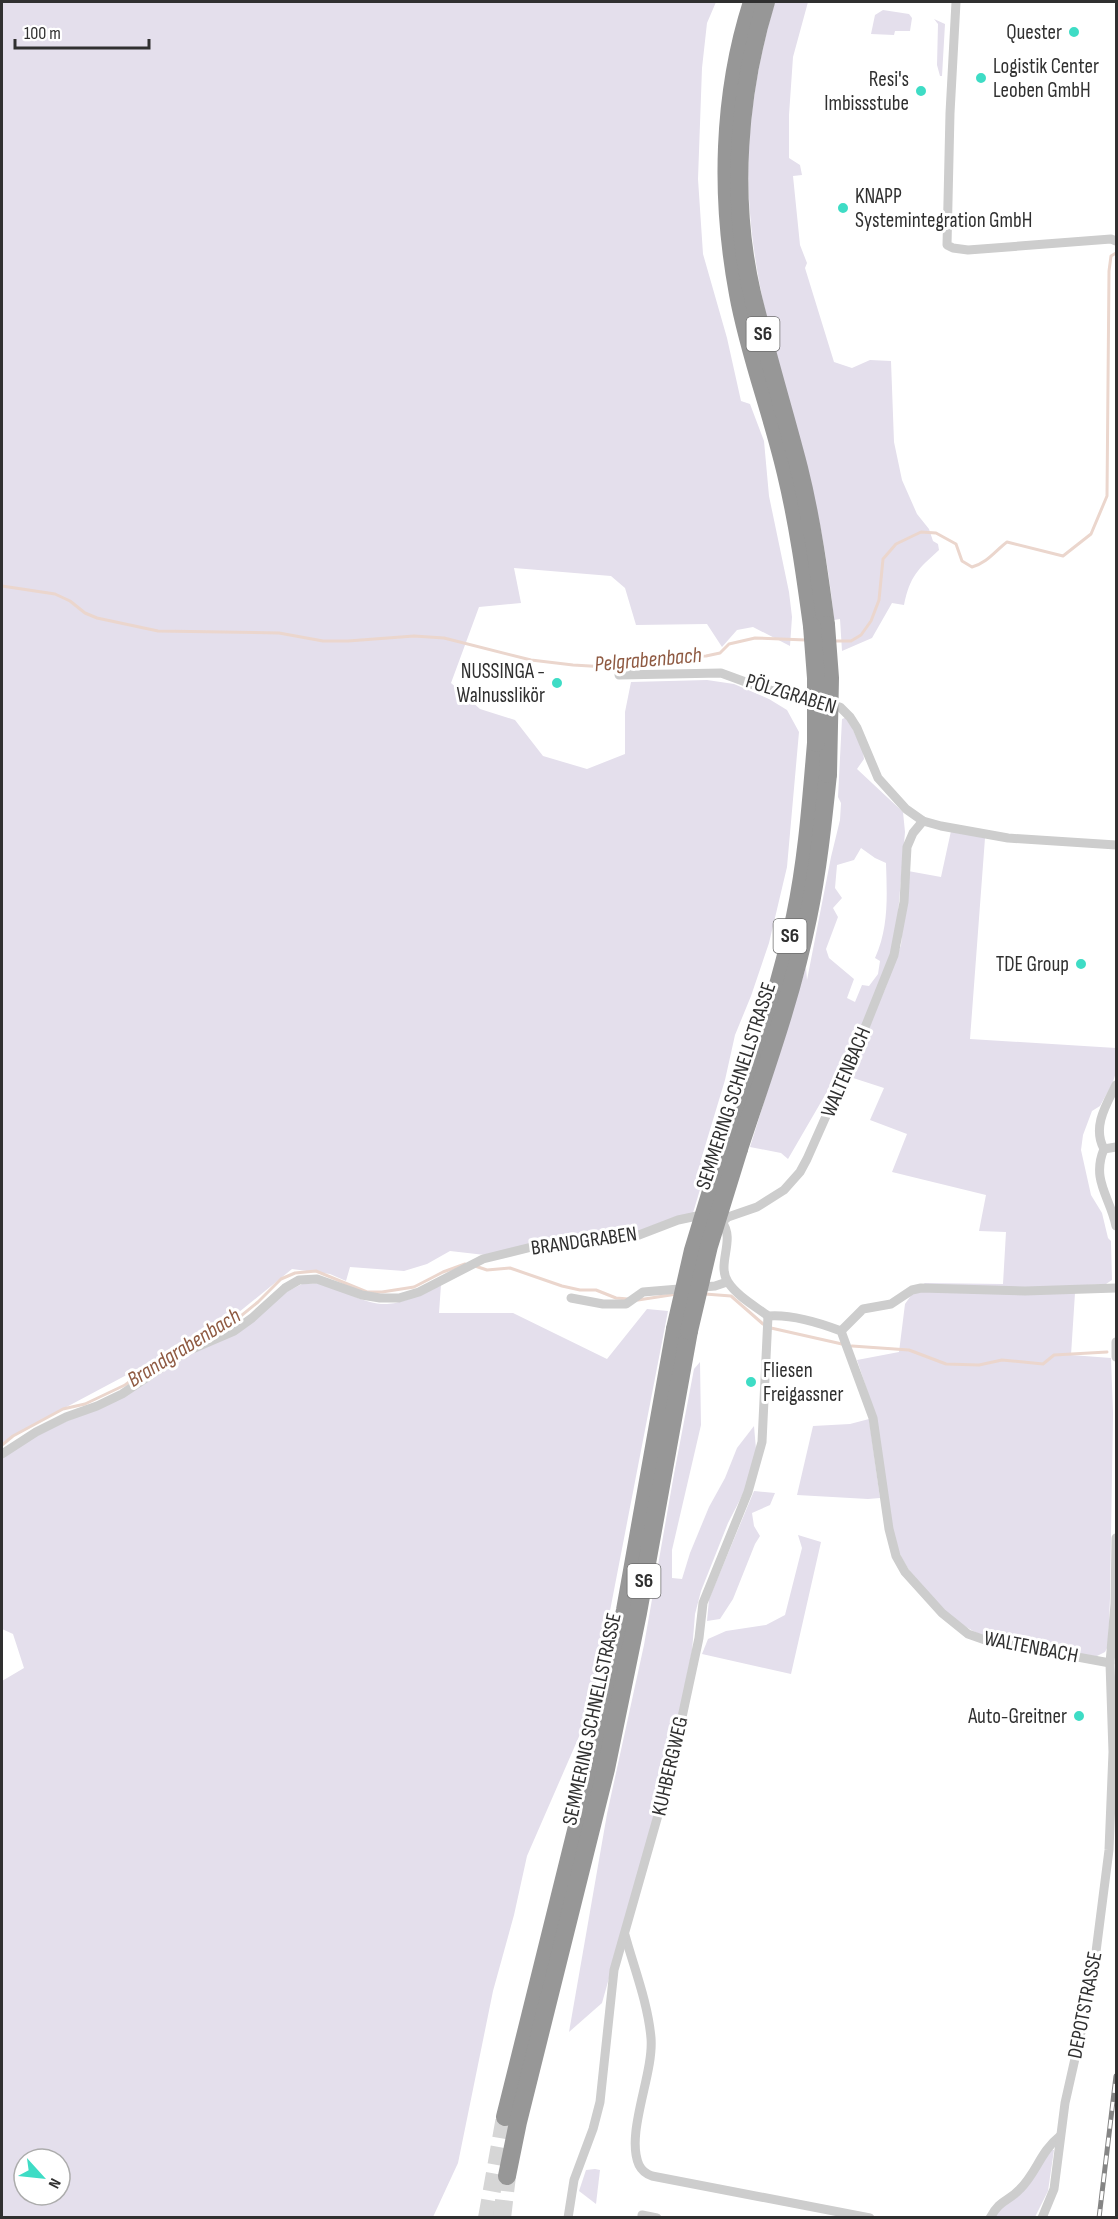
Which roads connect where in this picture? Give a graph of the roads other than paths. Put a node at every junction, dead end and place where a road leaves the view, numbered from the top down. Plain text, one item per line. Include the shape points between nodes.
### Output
1 (752, 2) edge
2 (766, 2) edge
3 (956, 2) edge
4 (1116, 241) edge
5 (819, 625) junction
6 (619, 675) dead end
7 (923, 821) junction
8 (1116, 845) edge
9 (1116, 1086) edge
10 (732, 1147) junction
11 (1116, 1147) edge
12 (1104, 1149) junction
13 (722, 1222) junction
14 (1116, 1226) edge
15 (728, 1282) junction
16 (1116, 1288) edge
17 (571, 1298) dead end
18 (768, 1316) junction
19 (682, 1330) junction
20 (842, 1331) junction
21 (1116, 1342) edge
22 (1116, 1357) edge
23 (2, 1454) edge
24 (1116, 1538) edge
25 (1110, 1663) junction
26 (624, 1933) junction
27 (505, 2117) tunnel mouth
28 (1060, 2136) junction
29 (507, 2176) tunnel mouth
30 (642, 2216) edge
31 (568, 2217) edge
32 (657, 2217) edge
33 (870, 2217) edge
34 (990, 2217) edge
35 (1042, 2217) edge

1 - 5 highway, SEMMERING SCHNELLSTRASSE / S6 via 735,69 729,120 728,223 738,295 786,473
2 - 5 highway, SEMMERING SCHNELLSTRASSE / S6 via 746,89 740,158 742,221 752,291 812,528
3 - 4 street via 947,245 969,250
5 - 10 highway, SEMMERING SCHNELLSTRASSE / S6, bridge via 816,743 807,844 795,917
5 - 10 highway, SEMMERING SCHNELLSTRASSE / S6, bridge via 830,689 821,846 788,999
6 - 7 street, PÖLZGRABEN via 721,673 762,688 840,707 857,729 878,778
7 - 8 street, PÖLZGRABEN via 1008,838
7 - 13 street, WALTENBACH via 907,847 904,902 894,956 807,1159 784,1190
9 - 12 street via 1100,1119 1099,1140
10 - 19 highway, SEMMERING SCHNELLSTRASSE / S6, bridge via 693,1250
11 - 12 street
12 - 14 street via 1099,1178
13 - 15 street via 727,1233 724,1267
13 - 23 street, BRANDGRABEN via 697,1216 624,1238 578,1238 536,1246 483,1259 399,1298 362,1295 317,1279 299,1280 234,1331 185,1352 122,1394 46,1426
15 - 17 street via 643,1292 626,1304
15 - 18 street
16 - 20 street via 921,1288 891,1304 863,1309
18 - 20 street
18 - 26 street, KUHBERGWEG via 762,1442 748,1492 704,1603 670,1773
19 - 27 highway, SEMMERING SCHNELLSTRASSE / S6 via 592,1766
19 - 29 highway, SEMMERING SCHNELLSTRASSE / S6 via 638,1614 606,1769
20 - 25 street, WALTENBACH via 873,1418 890,1536 905,1572 942,1613 968,1634 1005,1645
21 - 22 street
24 - 25 street, DEPOTSTRASSE
25 - 28 street, DEPOTSTRASSE via 1113,1752 1109,1850 1092,1983
26 - 31 street, KUHBERGWEG via 614,1970 600,2102 574,2180
26 - 33 street via 652,2041 636,2136 641,2170 652,2176
28 - 34 street via 1048,2145 1022,2187 997,2206
28 - 35 street, DEPOTSTRASSE via 1054,2189
30 - 32 street

